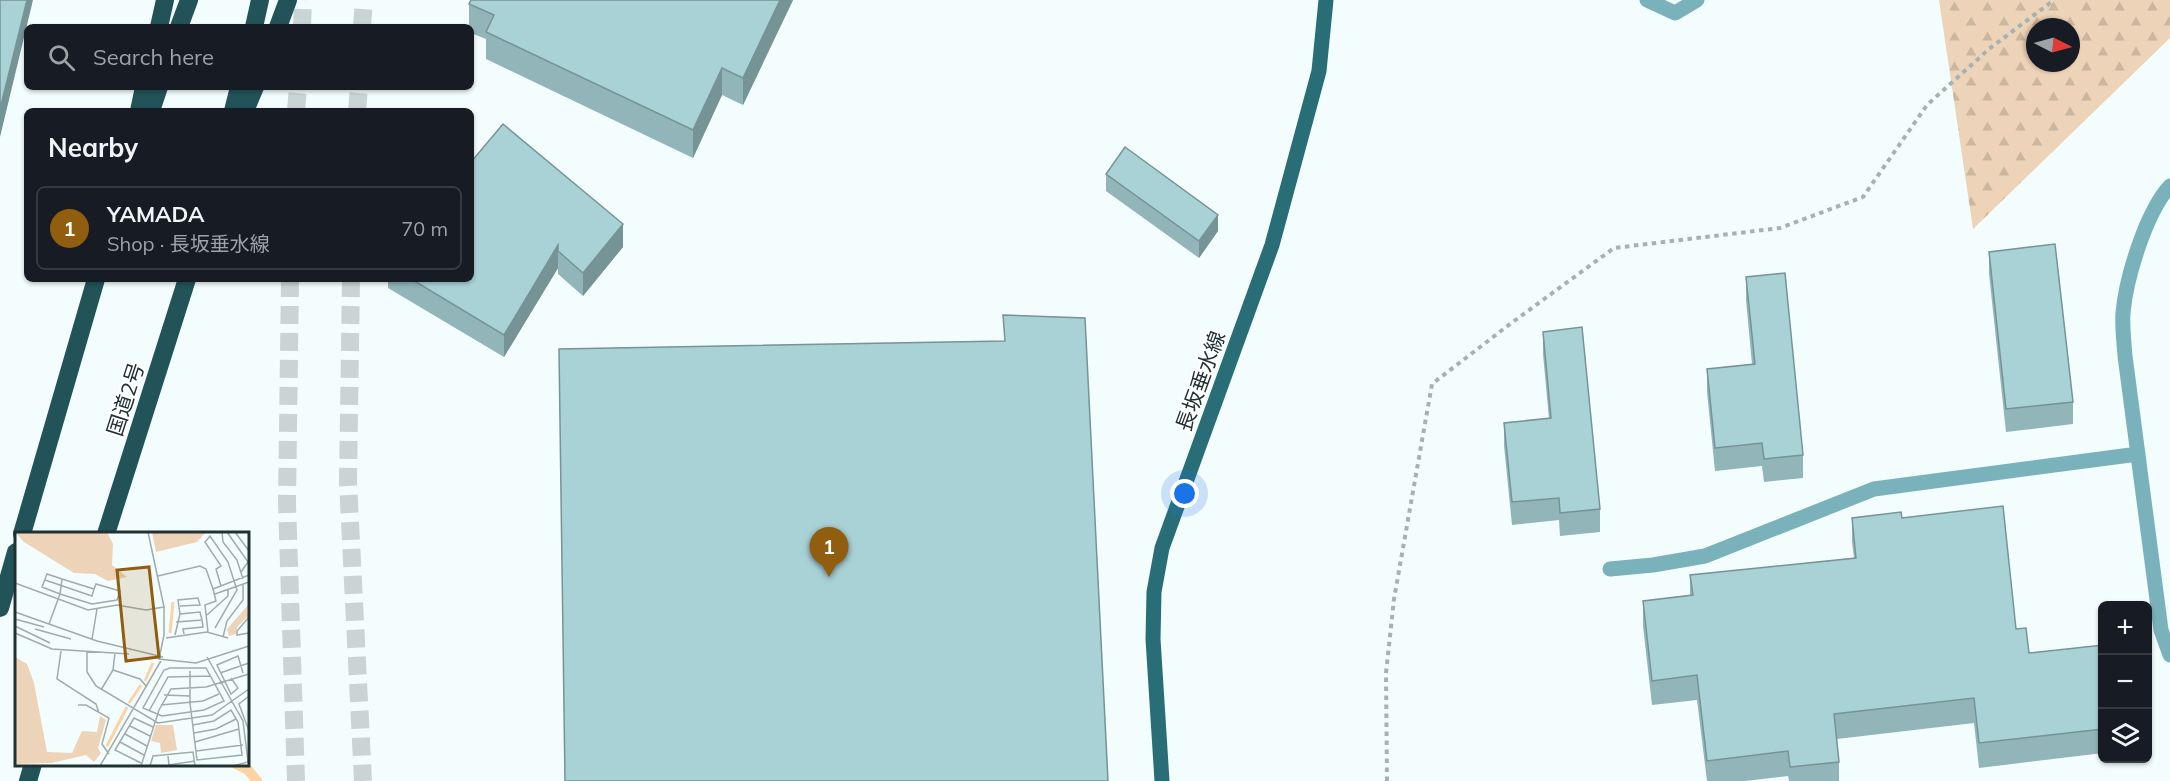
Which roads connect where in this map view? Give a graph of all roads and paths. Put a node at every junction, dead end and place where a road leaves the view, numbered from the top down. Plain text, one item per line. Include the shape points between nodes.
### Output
1 (165, 0) edge
2 (189, 0) edge
3 (260, 0) edge
4 (288, 0) edge
5 (1326, 0) edge
6 (1647, 0) edge
7 (1697, 0) edge
8 (2054, 0) edge
9 (160, 24) edge
10 (181, 24) edge
11 (255, 24) edge
12 (279, 24) edge
13 (143, 90) edge
14 (158, 90) edge
15 (238, 90) edge
16 (254, 90) edge
17 (140, 108) edge
18 (152, 108) edge
19 (234, 108) edge
20 (246, 108) edge
21 (2170, 186) edge
22 (95, 282) edge
23 (185, 282) edge
24 (2138, 454) junction
25 (23, 532) edge
26 (107, 532) edge
27 (15, 556) edge
28 (1610, 569) dead end
29 (0, 608) edge
30 (2170, 655) edge
31 (33, 766) edge
32 (28, 781) edge
33 (1162, 781) edge
34 (1387, 781) edge

1 - 9 highway
2 - 10 highway
3 - 11 highway
4 - 12 highway
5 - 33 main road, 長坂垂水線 via 1319,71 1272,245 1162,548 1154,592 1153,639
6 - 7 street via 1675,13
8 - 34 path via 1989,49 1927,105 1863,197 1780,228 1614,248 1432,384 1394,599 1386,673
13 - 17 highway
14 - 18 highway
15 - 19 highway
16 - 20 highway
21 - 24 street via 2146,225 2123,314
22 - 25 highway
23 - 26 highway, 国道2号
24 - 28 street via 1874,489 1705,556
24 - 30 street via 2161,630
27 - 29 highway
31 - 32 highway

